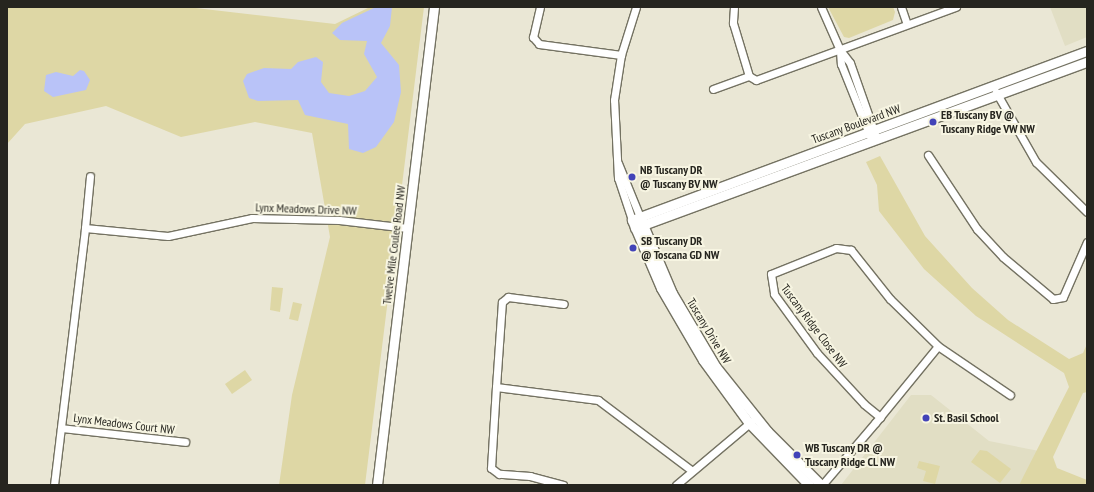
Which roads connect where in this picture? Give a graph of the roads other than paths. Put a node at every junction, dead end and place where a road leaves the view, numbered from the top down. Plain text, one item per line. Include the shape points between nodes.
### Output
1 (434, 7) edge
2 (540, 7) edge
3 (636, 7) edge
4 (734, 7) edge
5 (821, 7) edge
6 (901, 7) edge
7 (956, 7) edge
8 (907, 24) junction
9 (840, 50) junction
10 (1087, 51) edge
11 (621, 55) junction
12 (1087, 62) edge
13 (749, 76) junction
14 (713, 89) dead end
15 (996, 92) junction
16 (871, 131) junction
17 (874, 140) junction
18 (928, 155) dead end
19 (90, 176) dead end
20 (1087, 212) edge
21 (638, 222) junction
22 (85, 228) junction
23 (408, 228) junction
24 (1087, 242) edge
25 (564, 304) dead end
26 (938, 346) junction
27 (496, 387) junction
28 (1010, 395) dead end
29 (880, 416) junction
30 (752, 421) junction
31 (61, 428) junction
32 (185, 442) dead end
33 (691, 470) junction
34 (54, 485) edge
35 (377, 485) edge
36 (563, 485) edge
37 (676, 485) edge
38 (809, 485) edge
39 (821, 485) edge

1 - 23 street, Twelve Mile Coulee Road NW
2 - 11 street via 534,37 539,44
3 - 11 street, Tuscany Drive NW
4 - 13 street via 734,23
5 - 9 street
6 - 8 street
7 - 8 street
8 - 9 street
9 - 13 street via 756,80
9 - 16 street via 850,63
10 - 15 street, Tuscany Boulevard NW
11 - 21 street, Tuscany Drive NW via 614,100 618,163
12 - 15 street, Tuscany Boulevard NW
13 - 14 street
15 - 16 street, Tuscany Boulevard NW
15 - 17 street, Tuscany Boulevard NW
15 - 20 street via 1036,162
16 - 17 street
16 - 21 street, Tuscany Boulevard NW
17 - 21 street, Tuscany Boulevard NW
18 - 24 street via 977,229 1009,262 1053,299 1063,297
19 - 22 street
21 - 30 street, Tuscany Drive NW via 693,330
22 - 23 street, Lynx Meadows Drive NW via 168,236 252,218 339,220
22 - 31 street
23 - 35 street, Twelve Mile Coulee Road NW
25 - 27 street via 508,297 502,302
26 - 28 street
26 - 29 street
26 - 29 street, Tuscany Ridge Close NW via 890,299 851,250 836,248 771,274 774,294 817,353 864,404
27 - 33 street via 598,400
27 - 36 street via 491,468 499,474 530,476
29 - 39 street
30 - 33 street
30 - 38 street, Tuscany Drive NW
30 - 39 street, Tuscany Drive NW
31 - 32 street, Lynx Meadows Court NW
31 - 34 street
33 - 37 street

